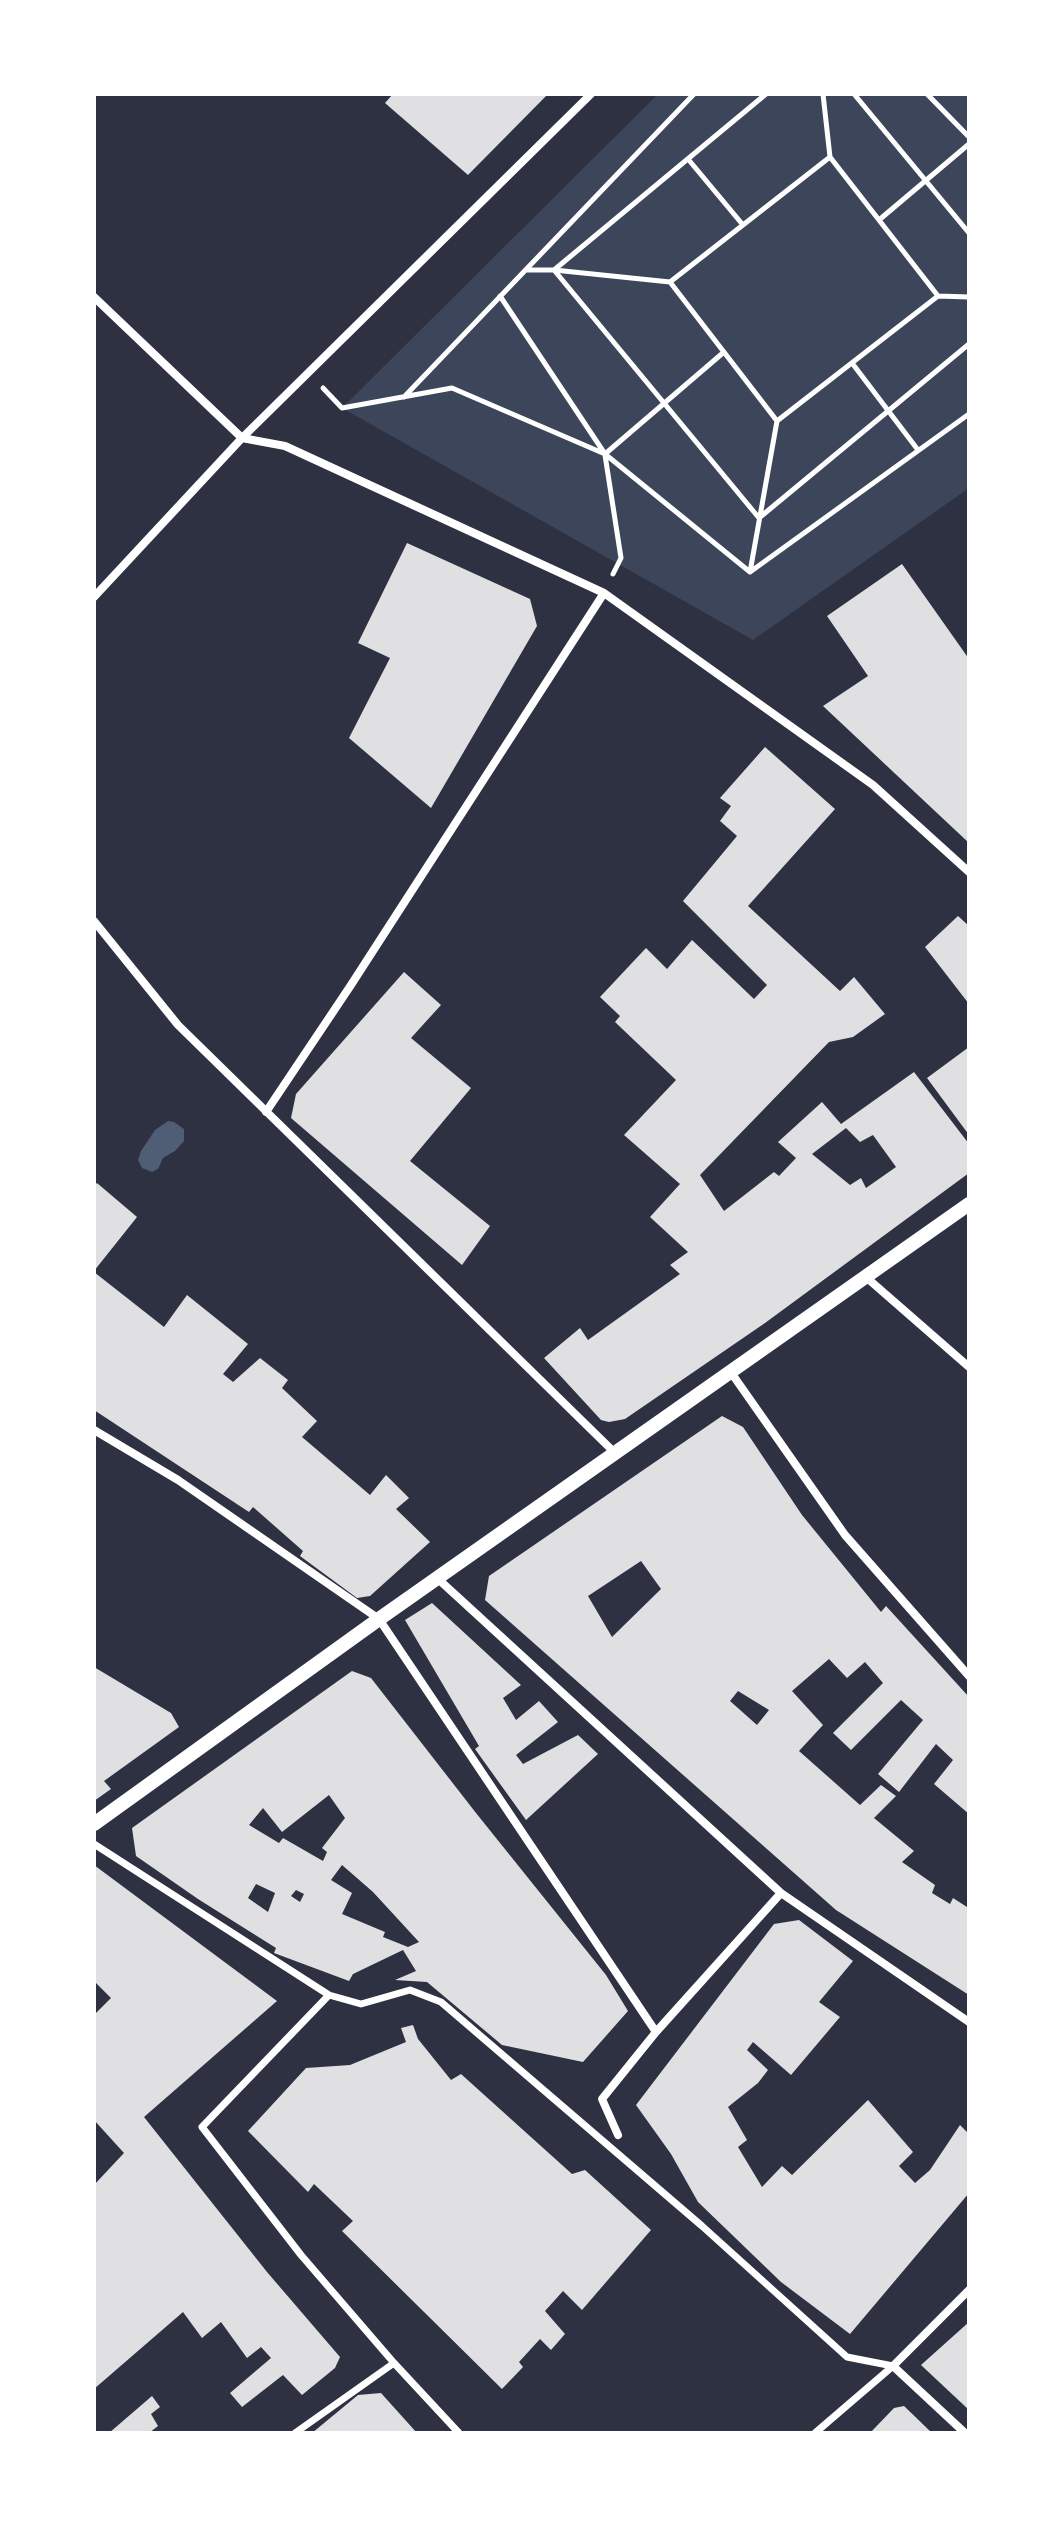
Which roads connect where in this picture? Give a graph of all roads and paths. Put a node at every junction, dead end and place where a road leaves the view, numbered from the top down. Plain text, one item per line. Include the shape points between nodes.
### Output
1 (591, 94) edge
2 (694, 94) edge
3 (766, 94) edge
4 (823, 94) edge
5 (854, 94) edge
6 (927, 94) edge
7 (969, 137) edge
8 (969, 144) edge
9 (830, 157) junction
10 (688, 159) junction
11 (925, 180) junction
12 (879, 220) junction
13 (743, 225) junction
14 (969, 233) edge
15 (525, 270) junction
16 (554, 270) junction
17 (670, 282) junction
18 (500, 296) junction
19 (938, 296) junction
20 (94, 297) edge
21 (969, 297) edge
22 (969, 344) edge
23 (724, 352) junction
24 (852, 363) junction
25 (404, 397) junction
26 (665, 403) junction
27 (342, 408) dead end
28 (889, 410) junction
29 (969, 414) edge
30 (777, 421) junction
31 (242, 438) junction
32 (918, 450) junction
33 (605, 454) junction
34 (759, 518) junction
35 (750, 572) junction
36 (604, 593) junction
37 (94, 597) edge
38 (969, 872) edge
39 (94, 921) edge
40 (266, 1112) junction
41 (969, 1204) edge
42 (867, 1278) junction
43 (969, 1367) edge
44 (730, 1371) junction
45 (94, 1430) edge
46 (615, 1453) junction
47 (437, 1578) junction
48 (379, 1619) junction
49 (969, 1676) edge
50 (94, 1824) edge
51 (94, 1844) edge
52 (781, 1893) junction
53 (329, 1995) junction
54 (969, 2022) edge
55 (656, 2032) junction
56 (618, 2135) dead end
57 (969, 2290) edge
58 (394, 2363) junction
59 (893, 2366) junction
60 (295, 2433) edge
61 (459, 2433) edge
62 (815, 2433) edge
63 (965, 2433) edge

1 - 31 street
2 - 15 path
3 - 10 path
4 - 9 path
5 - 11 path
6 - 7 path
8 - 11 path
9 - 12 path
9 - 13 path
10 - 13 path
10 - 16 path
11 - 12 path
11 - 14 path
12 - 19 path
13 - 17 path
15 - 16 path
15 - 18 path
16 - 17 path
16 - 26 path
17 - 23 path
18 - 25 path
18 - 33 path
19 - 21 path
19 - 24 path
20 - 31 street
22 - 28 path
23 - 26 path
23 - 30 path
24 - 28 path
24 - 30 path
25 - 27 path
25 - 33 path via 452,388
26 - 33 path
26 - 34 path
28 - 32 path
28 - 34 path
29 - 32 path
30 - 34 path
31 - 36 street via 285,446
31 - 37 street
32 - 35 path
33 - 35 path
33 - 36 path via 621,558
34 - 35 path
36 - 38 street via 873,785
36 - 40 street
39 - 40 street via 178,1025
40 - 46 street
41 - 42 street
42 - 43 street
42 - 44 street
44 - 46 street
44 - 49 street via 845,1535
45 - 48 street via 178,1480
46 - 47 street
47 - 48 street
47 - 52 street
48 - 50 street
48 - 55 street
51 - 53 street
52 - 54 street
52 - 55 street
53 - 58 street via 202,2127
53 - 59 street via 361,2004 410,1990 441,2002 847,2357
55 - 56 street via 602,2099
57 - 59 street
58 - 60 street
58 - 61 street
59 - 62 street
59 - 63 street

